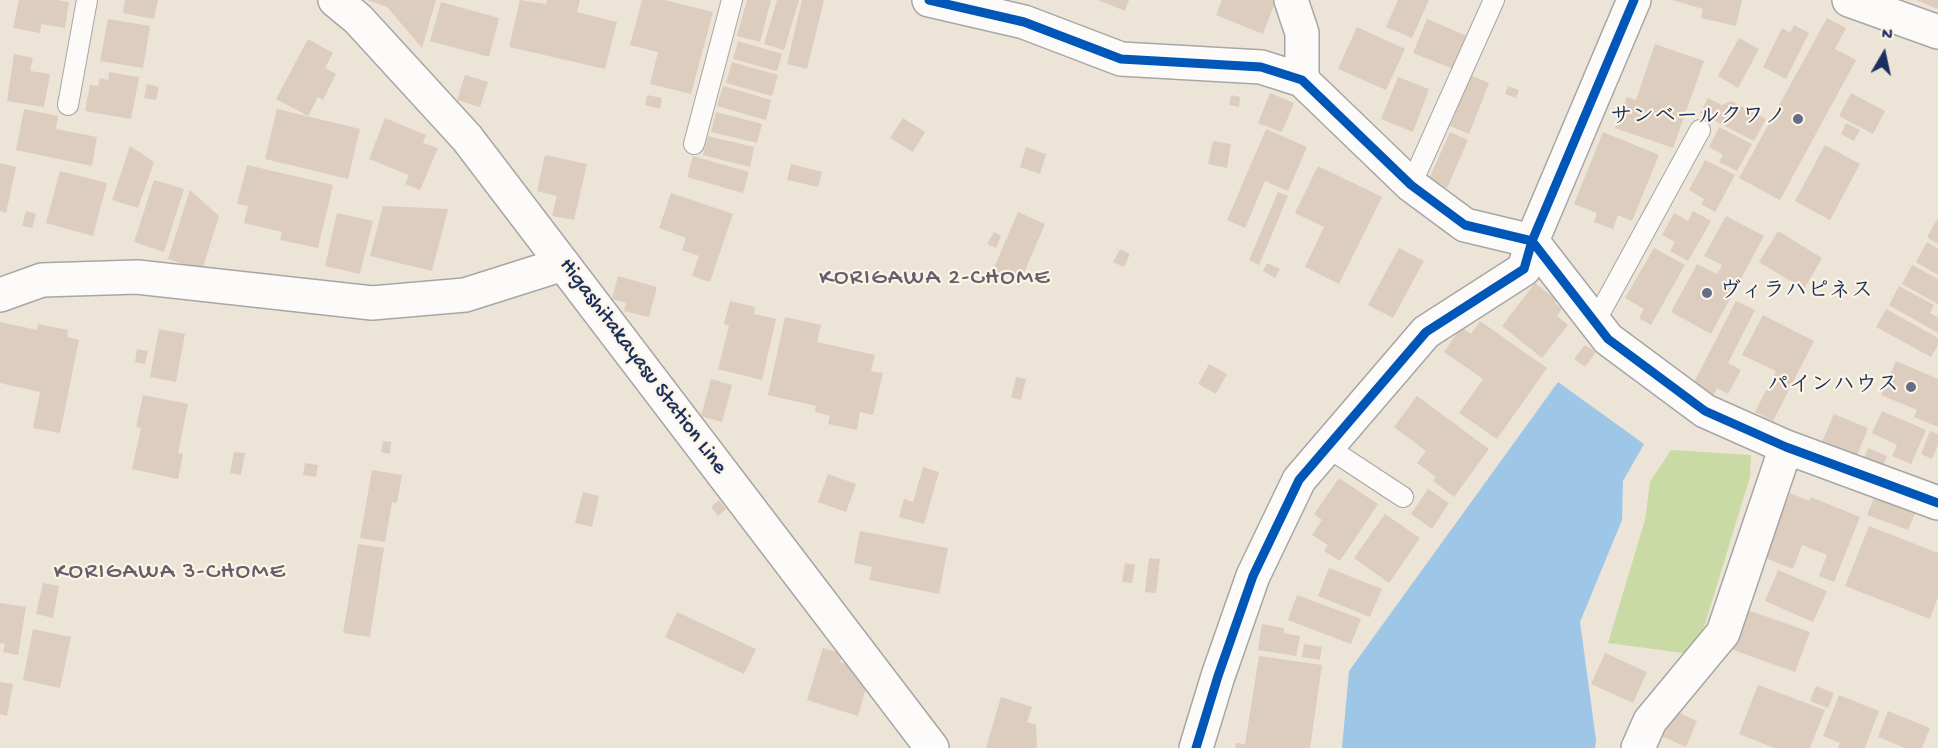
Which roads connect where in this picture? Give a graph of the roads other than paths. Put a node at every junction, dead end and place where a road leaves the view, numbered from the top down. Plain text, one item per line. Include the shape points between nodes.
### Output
1 (87, 0) edge
2 (335, 0) edge
3 (732, 0) edge
4 (929, 0) edge
5 (1291, 0) edge
6 (1494, 0) edge
7 (1634, 0) edge
8 (1849, 0) edge
9 (1938, 32) edge
10 (1302, 80) junction
11 (68, 105) dead end
12 (1700, 129) dead end
13 (694, 144) dead end
14 (1411, 185) junction
15 (1532, 241) junction
16 (563, 264) junction
17 (0, 295) edge
18 (1595, 322) junction
19 (1327, 447) junction
20 (1786, 447) junction
21 (1403, 497) dead end
22 (1938, 503) edge
23 (932, 748) edge
24 (1196, 748) edge
25 (1638, 748) edge

1 - 11 lane
2 - 16 street, Higashitakayasu Station Line via 467,138
3 - 13 lane
4 - 10 street via 1023,22 1121,59 1261,67
5 - 10 street via 1302,33
6 - 14 lane
7 - 15 street
8 - 9 street
10 - 14 street
12 - 18 lane
14 - 15 street via 1465,225
15 - 18 street
15 - 19 street via 1524,269 1426,332
16 - 17 street via 465,295 372,303 137,277 42,280
16 - 23 street, Higashitakayasu Station Line
18 - 20 street via 1608,339 1705,411
19 - 21 lane
19 - 24 street via 1299,480 1253,576
20 - 22 street
20 - 25 street via 1723,633 1650,721

